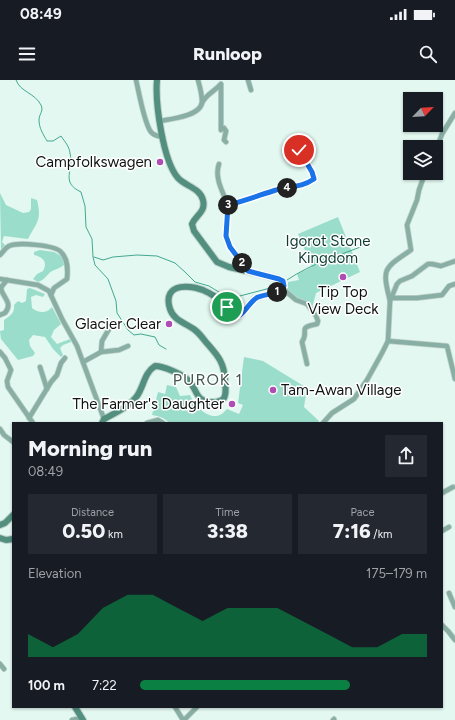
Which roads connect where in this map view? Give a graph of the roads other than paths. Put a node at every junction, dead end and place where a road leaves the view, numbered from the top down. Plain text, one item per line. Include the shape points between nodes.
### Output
1 (136, 80) edge
2 (157, 80) edge
3 (198, 80) edge
4 (248, 80) edge
5 (223, 82) edge
6 (251, 90) dead end
7 (202, 103) junction
8 (455, 112) edge
9 (160, 121) junction
10 (163, 137) junction
11 (440, 140) edge
12 (226, 142) dead end
13 (299, 150) dead end
14 (219, 164) dead end
15 (423, 180) edge
16 (228, 205) junction
17 (0, 255) edge
18 (455, 261) edge
19 (248, 271) junction
20 (0, 279) edge
21 (7, 280) junction
22 (455, 284) edge
23 (283, 289) junction
24 (51, 295) junction
25 (390, 299) junction
26 (0, 315) edge
27 (109, 329) dead end
28 (388, 341) junction
29 (128, 346) dead end
30 (0, 352) edge
31 (100, 352) junction
32 (65, 358) dead end
33 (83, 362) junction
34 (307, 364) dead end
35 (40, 367) dead end
36 (455, 379) edge
37 (47, 389) junction
38 (29, 418) junction
39 (103, 421) edge
40 (31, 422) edge
41 (151, 422) edge
42 (161, 422) edge
43 (324, 422) edge
44 (0, 429) edge
45 (12, 441) edge
46 (453, 487) dead end
47 (443, 492) edge
48 (12, 515) edge
49 (0, 526) edge
50 (449, 527) dead end
51 (443, 531) edge
52 (0, 538) edge
53 (12, 539) edge
54 (449, 593) dead end
55 (455, 607) edge
56 (443, 626) edge
57 (455, 640) edge
58 (0, 664) edge
59 (4, 669) dead end
60 (76, 708) edge
61 (176, 708) edge
62 (196, 708) edge
63 (82, 719) edge
64 (72, 720) edge
65 (184, 720) edge

1 - 10 street via 150,130 154,135
2 - 9 main road via 156,98
3 - 7 street
4 - 6 street
5 - 7 street via 213,93 207,95
5 - 12 street via 221,130 224,128 226,131
7 - 9 street via 193,114
8 - 11 street
9 - 10 main road
10 - 19 main road via 174,172 182,182 197,191 203,200 202,212 192,224 194,231 217,262
13 - 16 street via 314,179 300,186 277,190
14 - 16 street via 218,177
15 - 25 street via 407,225 411,250 393,262 385,276
16 - 19 street via 226,236 230,247
17 - 24 street via 14,245 29,244 62,252 67,260 67,279 54,288
18 - 25 street via 441,266 428,264 396,284
19 - 23 main road via 283,281
20 - 21 street
21 - 24 street via 38,285
21 - 26 street via 1,289 9,307
22 - 25 street via 449,286 442,295
23 - 34 street via 296,300 307,304 317,318 317,324 304,329 302,342
23 - 39 main road via 255,299 245,312 238,315 204,291 182,287 173,289 169,298 172,314 197,332 221,360 225,373 224,398 217,402 202,400 186,378 164,367 155,366 148,373 133,401
24 - 33 street
25 - 28 street
27 - 31 street via 102,341
28 - 36 street via 447,346
28 - 43 street via 357,396 332,413
29 - 31 street via 119,350
30 - 38 street via 11,370 7,381 8,387
31 - 33 street
32 - 37 street
33 - 39 street
35 - 37 street
37 - 38 street
38 - 40 street
41 - 42 street
44 - 45 street
46 - 47 street
48 - 49 main road
50 - 51 street
52 - 53 main road
54 - 55 street
56 - 57 street
58 - 59 street
60 - 63 main road
61 - 65 street
62 - 65 street
63 - 64 street

